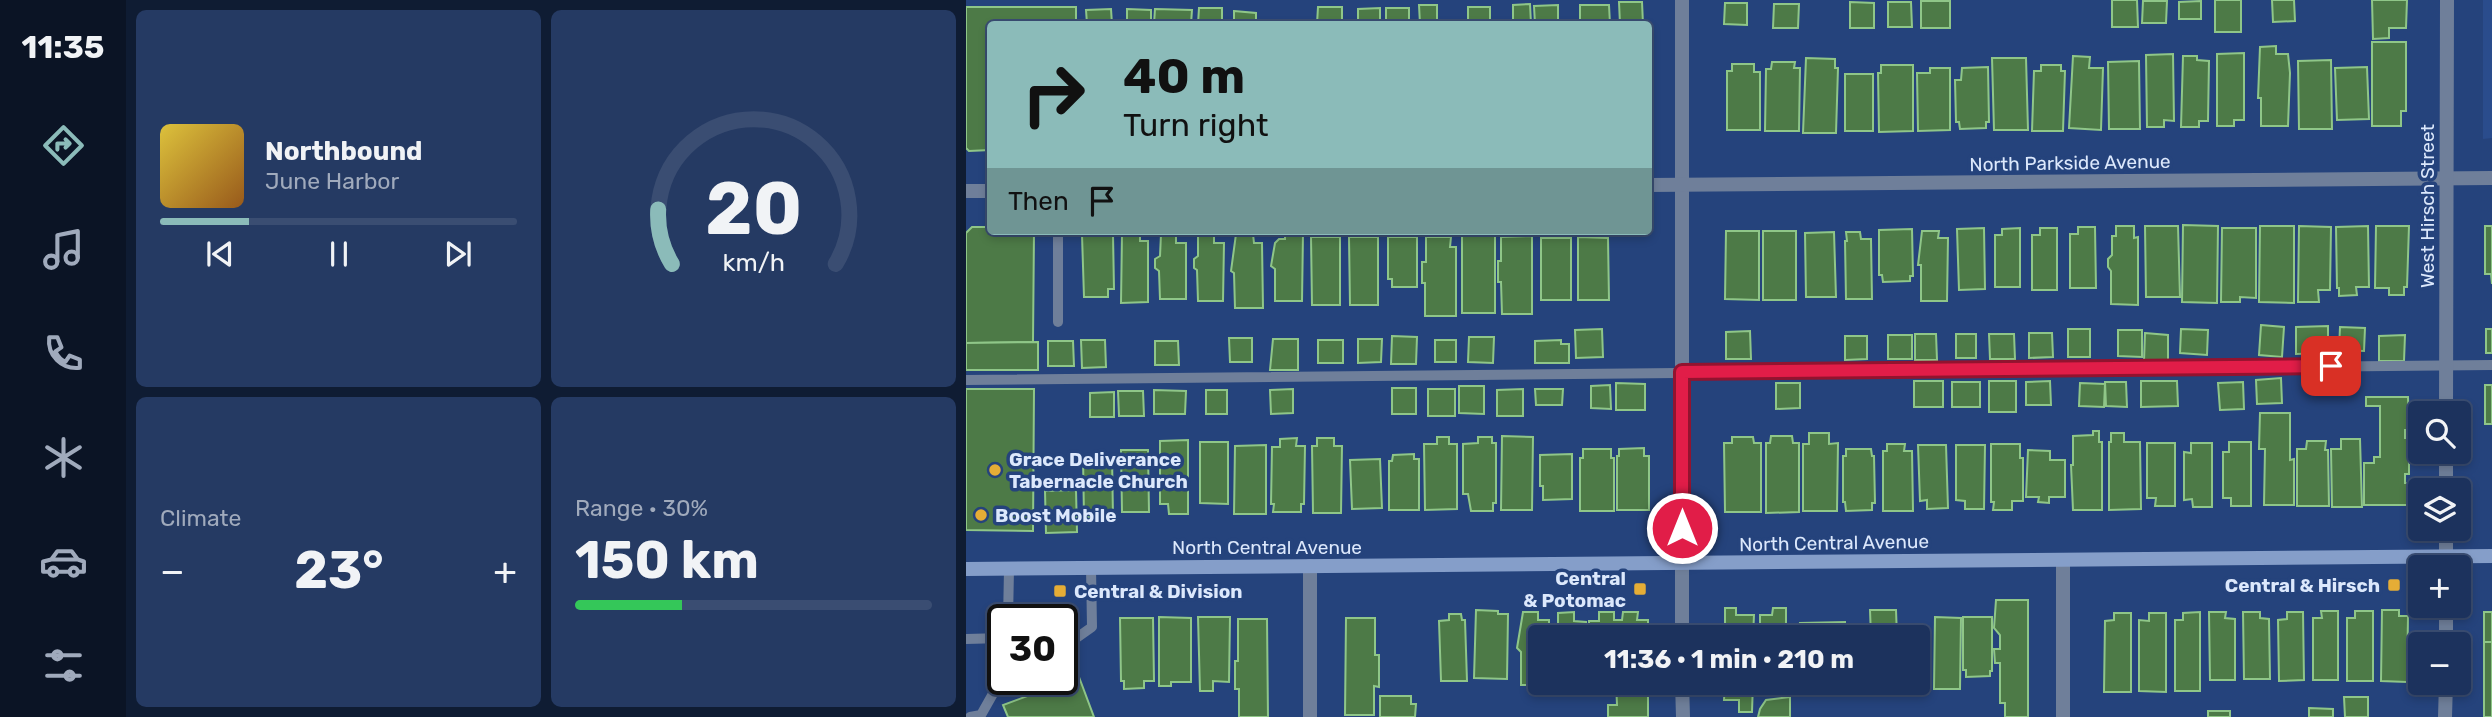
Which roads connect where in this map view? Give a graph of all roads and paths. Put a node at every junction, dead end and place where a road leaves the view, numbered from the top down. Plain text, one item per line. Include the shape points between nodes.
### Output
1 (1682, 0) edge
2 (2446, 0) edge
3 (2446, 178) junction
4 (2492, 178) edge
5 (1652, 185) edge
6 (1682, 185) junction
7 (966, 191) edge
8 (987, 191) edge
9 (1058, 235) edge
10 (1059, 322) dead end
11 (2492, 365) edge
12 (2446, 366) junction
13 (1682, 372) junction
14 (966, 380) edge
15 (2446, 401) edge
16 (2492, 556) edge
17 (2471, 559) edge
18 (2063, 560) junction
19 (2408, 562) edge
20 (1682, 563) junction
21 (1310, 566) junction
22 (1091, 568) junction
23 (966, 569) edge
24 (1009, 569) junction
25 (1008, 604) edge
26 (1682, 625) edge
27 (1078, 637) edge
28 (987, 638) edge
29 (966, 639) edge
30 (992, 695) edge
31 (1682, 695) edge
32 (2446, 695) edge
33 (970, 717) edge
34 (1310, 717) edge
35 (1682, 717) edge
36 (2063, 717) edge
37 (2445, 717) edge

1 - 6 street
2 - 3 street, West Hirsch Street
3 - 4 street, North Parkside Avenue
3 - 6 street, North Parkside Avenue
3 - 12 street, West Hirsch Street
5 - 6 street, North Parkside Avenue
6 - 13 street
7 - 8 street
9 - 10 lane
11 - 12 lane
12 - 13 lane
12 - 15 street, West Hirsch Street
13 - 14 lane
13 - 20 street
16 - 17 street, North Central Avenue
18 - 19 street, North Central Avenue
18 - 20 street, North Central Avenue
18 - 36 street
20 - 21 street, North Central Avenue
20 - 26 street
21 - 22 street, North Central Avenue
21 - 34 street
22 - 24 street, North Central Avenue
22 - 27 lane via 1092,626
23 - 24 street, North Central Avenue
24 - 25 lane
28 - 29 lane
30 - 33 lane via 981,715
31 - 35 street
32 - 37 street

